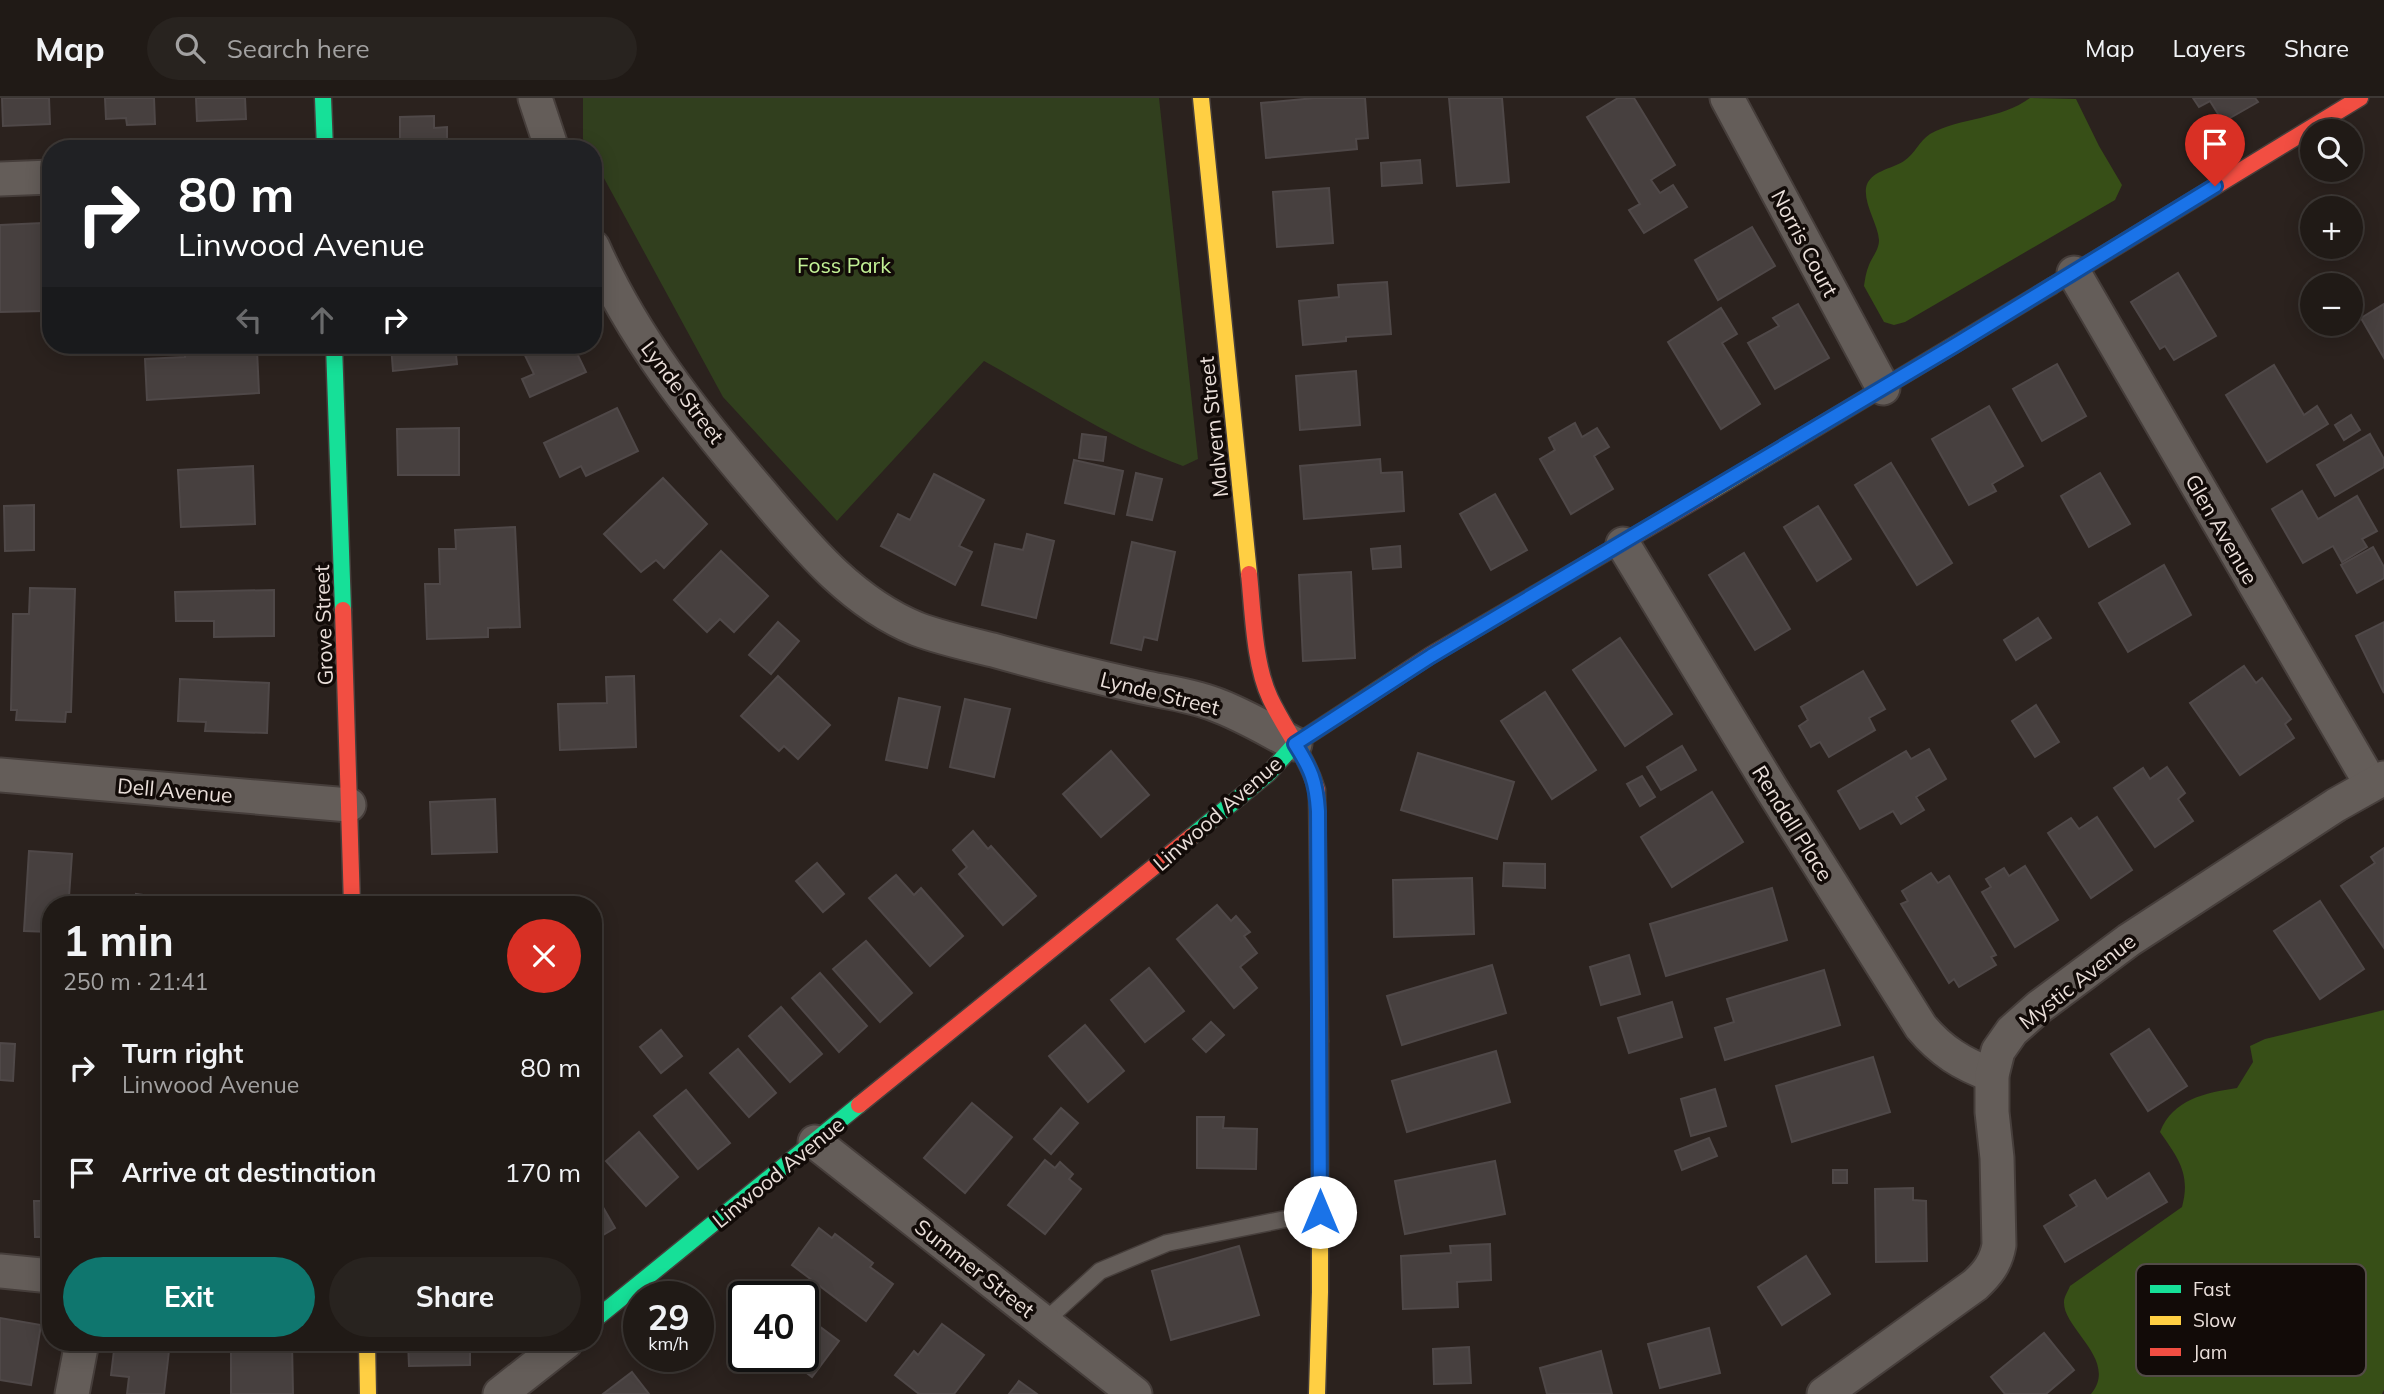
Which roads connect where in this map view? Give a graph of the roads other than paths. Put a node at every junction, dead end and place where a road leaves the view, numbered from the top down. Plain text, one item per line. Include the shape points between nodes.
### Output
1 (323, 98) edge
2 (535, 98) edge
3 (1201, 98) edge
4 (1727, 98) edge
5 (2360, 98) edge
6 (325, 140) edge
7 (549, 140) edge
8 (42, 177) edge
9 (0, 179) edge
10 (602, 265) edge
11 (2074, 273) junction
12 (334, 354) edge
13 (1883, 388) junction
14 (1623, 544) junction
15 (1295, 744) junction
16 (0, 775) edge
17 (2377, 781) edge
18 (349, 805) junction
19 (352, 896) edge
20 (1992, 1075) junction
21 (815, 1142) junction
22 (1320, 1212) junction
23 (0, 1271) edge
24 (42, 1275) edge
25 (602, 1314) edge
26 (1044, 1322) junction
27 (80, 1351) edge
28 (367, 1351) edge
29 (555, 1351) edge
30 (72, 1394) edge
31 (368, 1394) edge
32 (500, 1394) edge
33 (1135, 1394) edge
34 (1317, 1394) edge
35 (1824, 1394) edge

1 - 6 street
2 - 7 street
3 - 15 street, Malvern Street via 1256,646 1269,696
4 - 13 street, Norris Court
5 - 11 street, Linwood Avenue
8 - 9 street
10 - 15 street, Lynde Street via 647,347 676,387 800,539 860,597 918,629 1058,668 1214,703
11 - 13 street, Linwood Avenue
11 - 17 street, Glen Avenue
12 - 18 street, Grove Street
13 - 14 street, Linwood Avenue
14 - 15 street, Linwood Avenue via 1431,656
14 - 20 street, Rendall Place via 1921,1027 1950,1056
15 - 21 street, Linwood Avenue via 1259,782
15 - 22 street via 1311,769 1317,790
16 - 18 street, Dell Avenue
17 - 20 street, Mystic Avenue via 2129,940 2039,1007 2005,1041
18 - 19 street, Grove Street
20 - 35 street, Mystic Avenue via 1996,1259 1975,1285
21 - 25 street, Linwood Avenue
21 - 26 street, Summer Street
22 - 26 lane via 1167,1243 1100,1271
22 - 34 street
23 - 24 street
26 - 33 street, Summer Street
27 - 30 street
28 - 31 street
29 - 32 street

